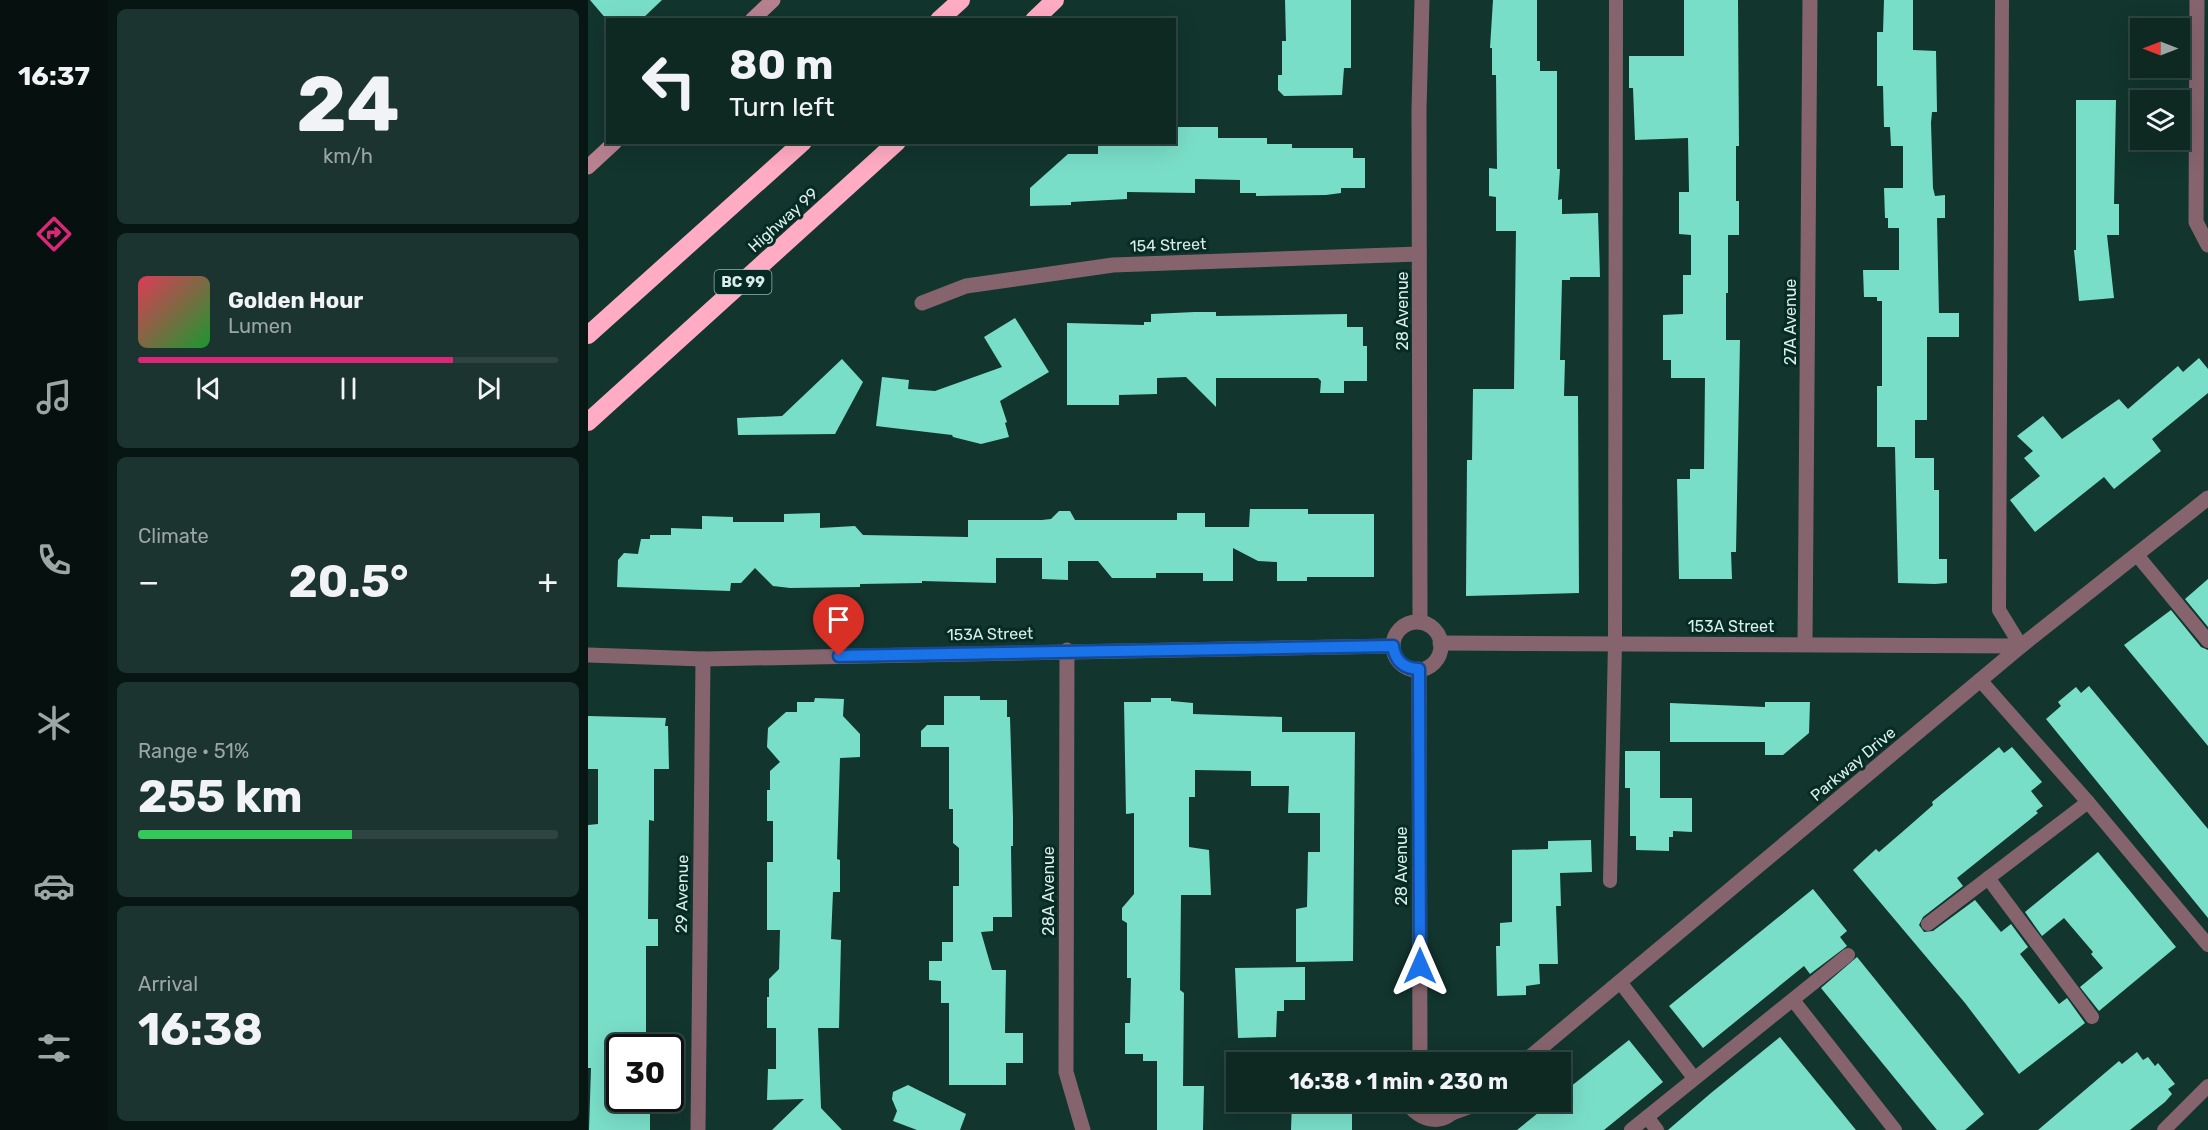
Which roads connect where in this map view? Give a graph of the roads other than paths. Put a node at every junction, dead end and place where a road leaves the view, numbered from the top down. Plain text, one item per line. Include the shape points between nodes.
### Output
1 (773, 0) edge
2 (961, 0) edge
3 (1055, 0) edge
4 (1422, 0) edge
5 (1616, 0) edge
6 (1810, 0) edge
7 (2001, 0) edge
8 (2198, 0) edge
9 (754, 18) edge
10 (941, 18) edge
11 (1036, 18) edge
12 (613, 144) edge
13 (801, 144) edge
14 (895, 144) edge
15 (588, 167) edge
16 (2208, 245) edge
17 (1419, 254) junction
18 (922, 303) dead end
19 (588, 335) edge
20 (588, 422) edge
21 (2208, 498) edge
22 (2137, 555) junction
23 (1420, 622) junction
24 (2208, 641) edge
25 (1440, 643) junction
26 (1615, 643) junction
27 (1805, 644) junction
28 (1393, 646) junction
29 (2021, 646) junction
30 (1067, 650) junction
31 (588, 655) edge
32 (703, 659) junction
33 (1419, 669) junction
34 (1980, 680) junction
35 (2088, 802) junction
36 (1988, 878) junction
37 (1610, 881) dead end
38 (1928, 924) dead end
39 (2208, 945) edge
40 (1848, 955) dead end
41 (1620, 982) junction
42 (1793, 1000) junction
43 (2092, 1017) dead end
44 (1420, 1052) edge
45 (1536, 1052) edge
46 (1694, 1078) junction
47 (2208, 1086) edge
48 (1448, 1112) edge
49 (1647, 1117) junction
50 (1418, 1123) edge
51 (698, 1130) edge
52 (1083, 1130) edge
53 (1631, 1130) edge
54 (1657, 1130) edge
55 (1895, 1130) edge
56 (2164, 1130) edge

1 - 9 street
2 - 10 highway
3 - 11 highway
4 - 17 street, 28 Avenue
5 - 26 lane
6 - 27 street, 27A Avenue
7 - 29 lane via 1999,610
8 - 16 street via 2196,222
12 - 15 street
13 - 19 highway
14 - 20 highway, Highway 99 / BC 99
17 - 18 street, 154 Street via 1113,265 966,286
17 - 23 street, 28 Avenue
21 - 22 street, Parkway Drive
22 - 24 lane
22 - 29 street, Parkway Drive
23 - 25 street via 1434,629
23 - 28 street via 1401,627
25 - 26 street, 153A Street
25 - 33 street via 1437,658
26 - 27 street, 153A Street
26 - 37 lane
27 - 29 street, 153A Street
28 - 30 street, 153A Street
28 - 33 street via 1397,660
29 - 34 street, Parkway Drive
30 - 32 street, 153A Street
30 - 52 street, 28A Avenue via 1066,1072
31 - 32 street, 153A Street
32 - 51 street, 29 Avenue
33 - 44 street, 28 Avenue
34 - 35 lane
34 - 41 street, Parkway Drive
35 - 36 lane
35 - 39 lane
36 - 38 lane
36 - 43 lane
40 - 42 lane
41 - 45 street, Parkway Drive
41 - 46 lane
42 - 46 lane
42 - 55 lane
46 - 49 lane
47 - 56 lane
48 - 50 street via 1435,1120
49 - 53 lane
49 - 54 lane

